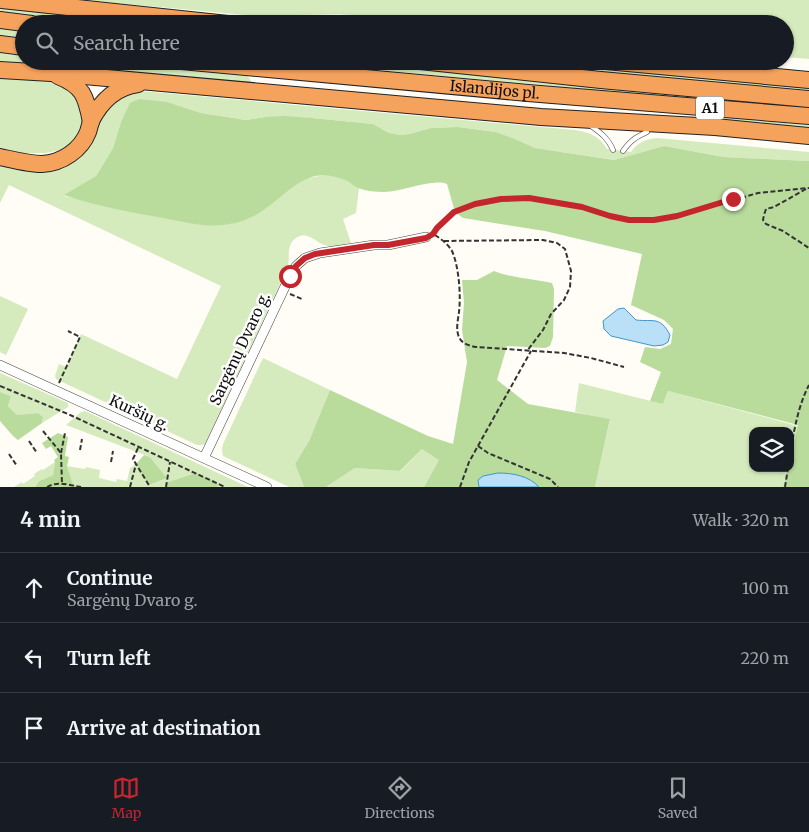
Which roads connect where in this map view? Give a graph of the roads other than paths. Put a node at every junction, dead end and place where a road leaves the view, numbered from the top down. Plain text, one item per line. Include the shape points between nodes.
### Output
1 (2, 0) edge
2 (48, 0) edge
3 (64, 6) junction
4 (146, 15) edge
5 (0, 20) edge
6 (15, 22) edge
7 (0, 44) edge
8 (15, 46) edge
9 (794, 68) edge
10 (809, 69) edge
11 (0, 70) edge
12 (276, 70) edge
13 (506, 70) edge
14 (702, 70) edge
15 (51, 73) junction
16 (809, 80) edge
17 (147, 82) junction
18 (528, 94) junction
19 (809, 99) edge
20 (612, 100) junction
21 (591, 105) junction
22 (809, 116) edge
23 (541, 117) junction
24 (91, 122) junction
25 (591, 126) junction
26 (715, 127) junction
27 (647, 132) junction
28 (809, 136) edge
29 (809, 146) edge
30 (613, 150) dead end
31 (623, 151) dead end
32 (0, 157) edge
33 (426, 238) dead end
34 (0, 365) edge
35 (204, 458) junction
36 (267, 487) edge

1 - 3 highway
2 - 3 highway
3 - 4 highway
5 - 6 highway
7 - 8 highway
9 - 10 highway
11 - 15 highway
12 - 18 highway, Islandijos pl. / A1
13 - 19 highway, Islandijos pl. / A1
14 - 16 highway
15 - 17 highway
15 - 24 highway via 71,81 82,91
17 - 23 highway
17 - 24 highway via 127,85 112,93
18 - 20 highway, Islandijos pl. / A1
18 - 21 highway
20 - 21 highway
20 - 22 highway, Islandijos pl. / A1
21 - 23 highway
21 - 26 highway
23 - 25 highway
23 - 26 highway
24 - 32 highway via 80,146 69,156 56,161 43,164
25 - 27 highway
25 - 30 lane via 604,134
26 - 28 highway
27 - 29 highway
27 - 31 lane via 635,137
33 - 35 street, Sargėnų Dvaro g. via 320,253 305,258 296,266
34 - 35 street, Kuršių g.
35 - 36 street, Kuršių g.

